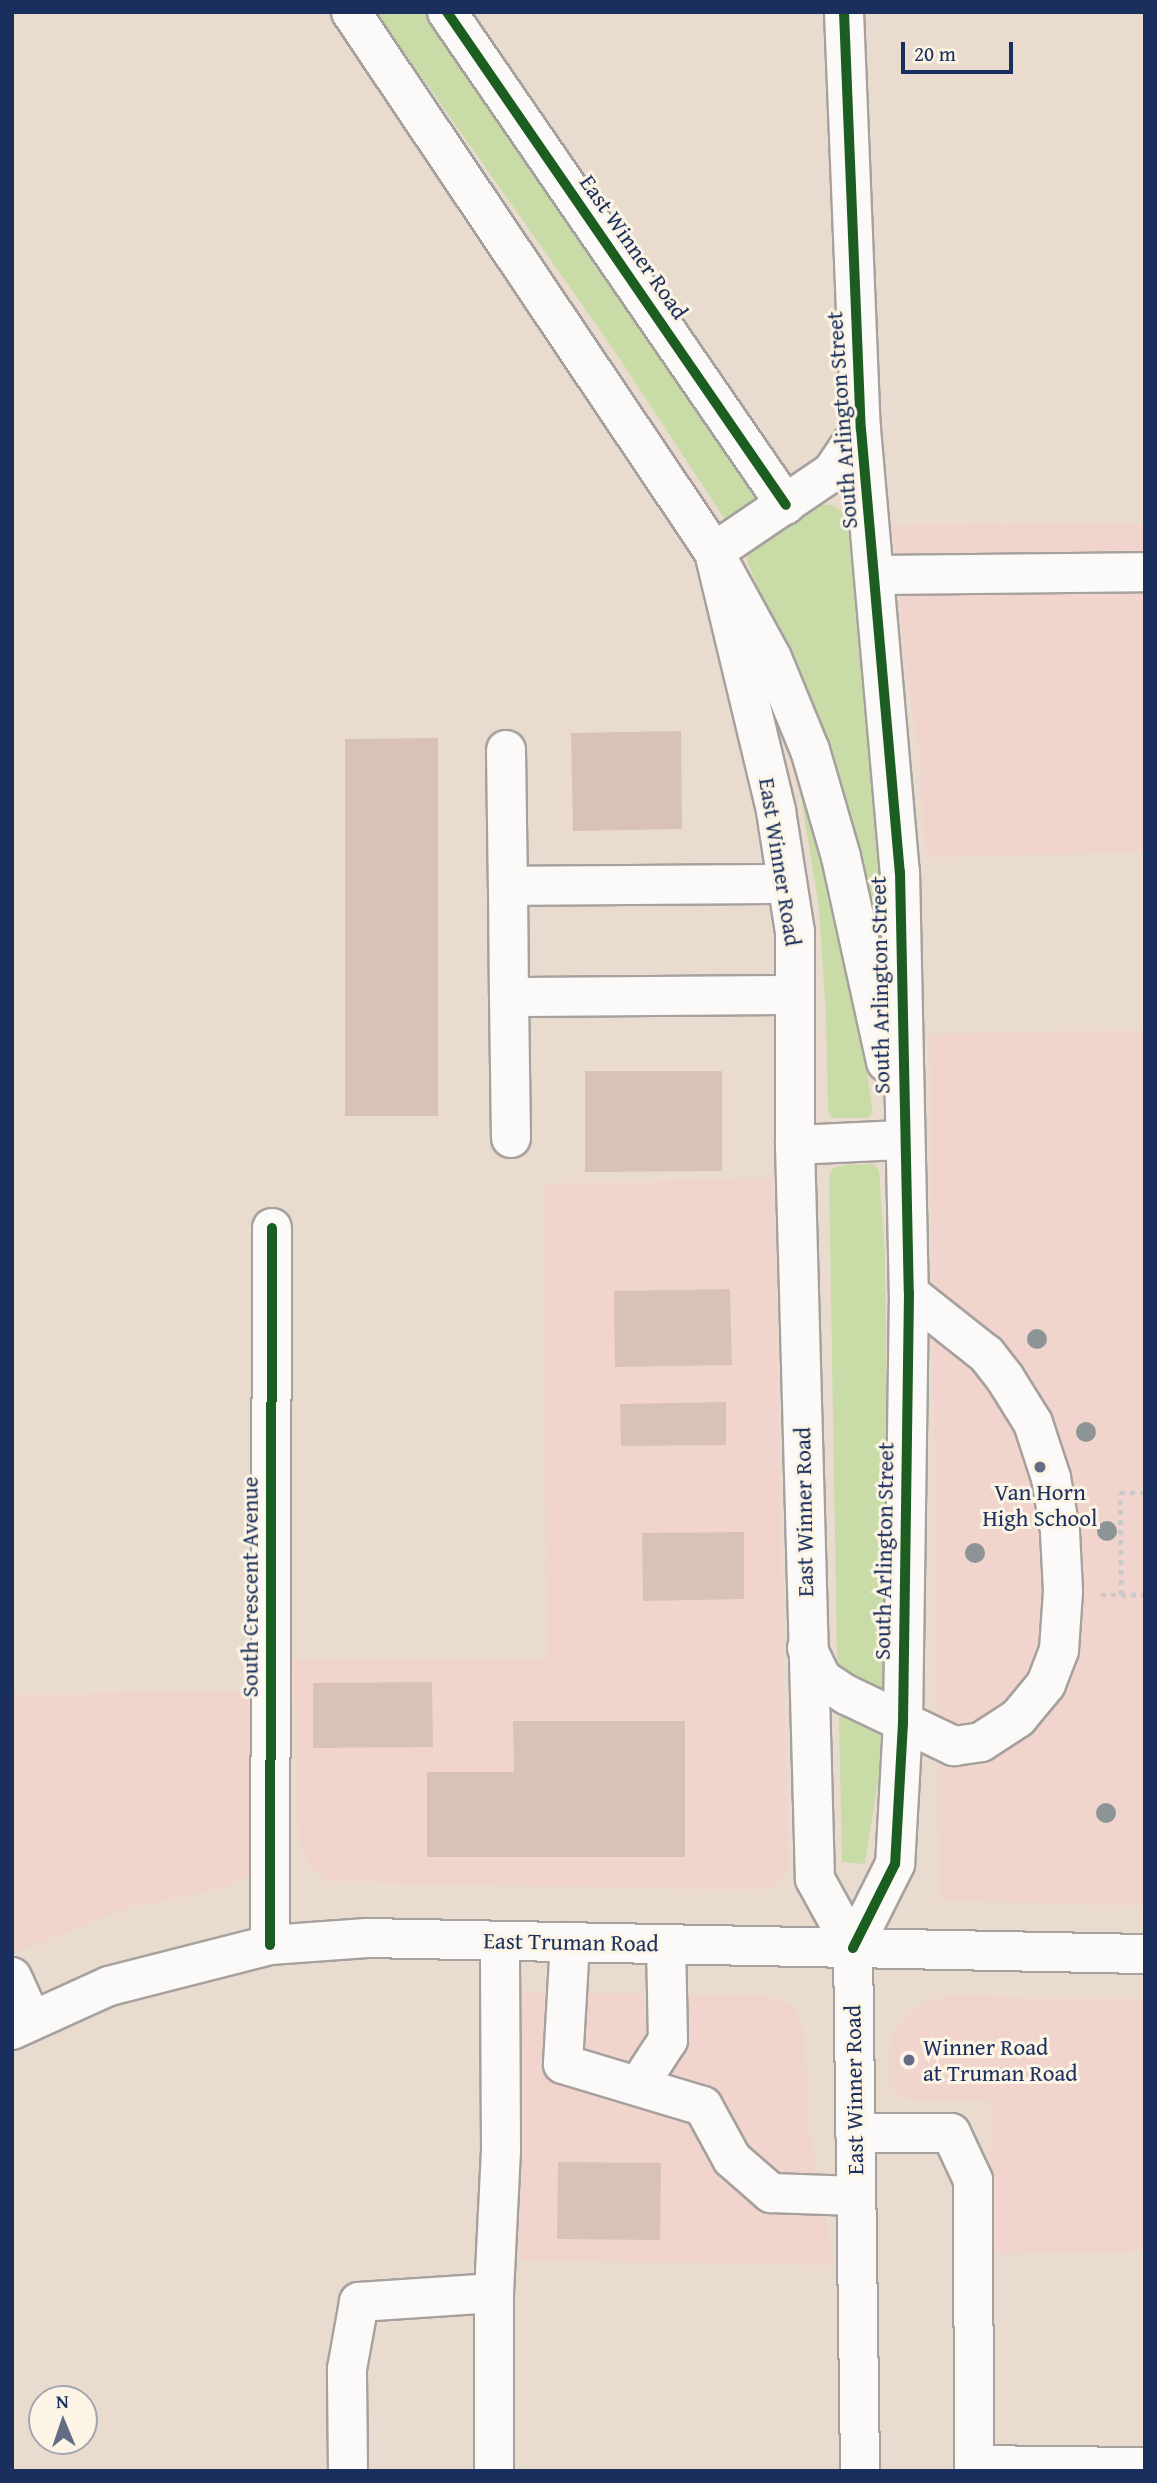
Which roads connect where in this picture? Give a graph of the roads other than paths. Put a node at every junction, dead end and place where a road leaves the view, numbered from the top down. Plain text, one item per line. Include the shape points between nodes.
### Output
1 (351, 12) edge
2 (447, 12) edge
3 (844, 12) edge
4 (861, 429) junction
5 (786, 505) junction
6 (714, 552) junction
7 (1145, 572) edge
8 (874, 575) junction
9 (506, 750) dead end
10 (787, 884) junction
11 (508, 886) junction
12 (795, 995) junction
13 (509, 998) junction
14 (511, 1138) dead end
15 (903, 1140) junction
16 (795, 1145) junction
17 (272, 1228) dead end
18 (909, 1293) junction
19 (807, 1648) junction
20 (903, 1723) junction
21 (500, 1941) junction
22 (570, 1942) junction
23 (666, 1944) junction
24 (270, 1945) junction
25 (853, 1948) junction
26 (1145, 1954) edge
27 (12, 1977) edge
28 (22, 2026) edge
29 (638, 2086) junction
30 (855, 2133) junction
31 (856, 2196) junction
32 (494, 2293) junction
33 (1145, 2467) edge
34 (974, 2468) edge
35 (348, 2471) edge
36 (495, 2471) edge
37 (860, 2471) edge

1 - 6 street, East Winner Road
2 - 5 street, East Winner Road
3 - 4 street, South Arlington Street
4 - 5 street via 832,472
4 - 8 street, South Arlington Street
5 - 6 street
6 - 10 street, East Winner Road via 776,811
6 - 15 street, East Winner Road via 772,659 810,750 841,857
7 - 8 street
8 - 15 street, South Arlington Street via 900,872
9 - 11 street
10 - 11 street
10 - 12 street, East Winner Road via 795,932
11 - 13 street
12 - 13 street
12 - 16 street, East Winner Road
13 - 14 street
15 - 16 street
15 - 18 street, South Arlington Street
16 - 19 street, East Winner Road
17 - 24 street, South Crescent Avenue
18 - 20 street, South Arlington Street
18 - 20 street via 986,1354 1033,1423 1051,1478 1063,1591 1059,1650 1046,1684 1018,1718 981,1742 967,1745 942,1742
19 - 20 street via 822,1679
19 - 25 street, East Winner Road via 815,1878
20 - 25 street, South Arlington Street via 895,1864
21 - 22 street, East Truman Road
21 - 24 street, East Truman Road via 367,1938
21 - 32 street via 501,2150
22 - 23 street, East Truman Road
22 - 29 street via 563,2064
23 - 25 street, East Truman Road
23 - 29 street via 668,2040
24 - 28 street, East Truman Road via 109,1986
25 - 26 street, East Truman Road
25 - 30 street, East Winner Road
27 - 28 street
29 - 31 street via 703,2106 732,2159 771,2193
30 - 31 street, East Winner Road
30 - 34 street via 951,2133 972,2180
31 - 37 street, East Winner Road
32 - 35 street via 359,2302 347,2369
32 - 36 street
33 - 34 street

